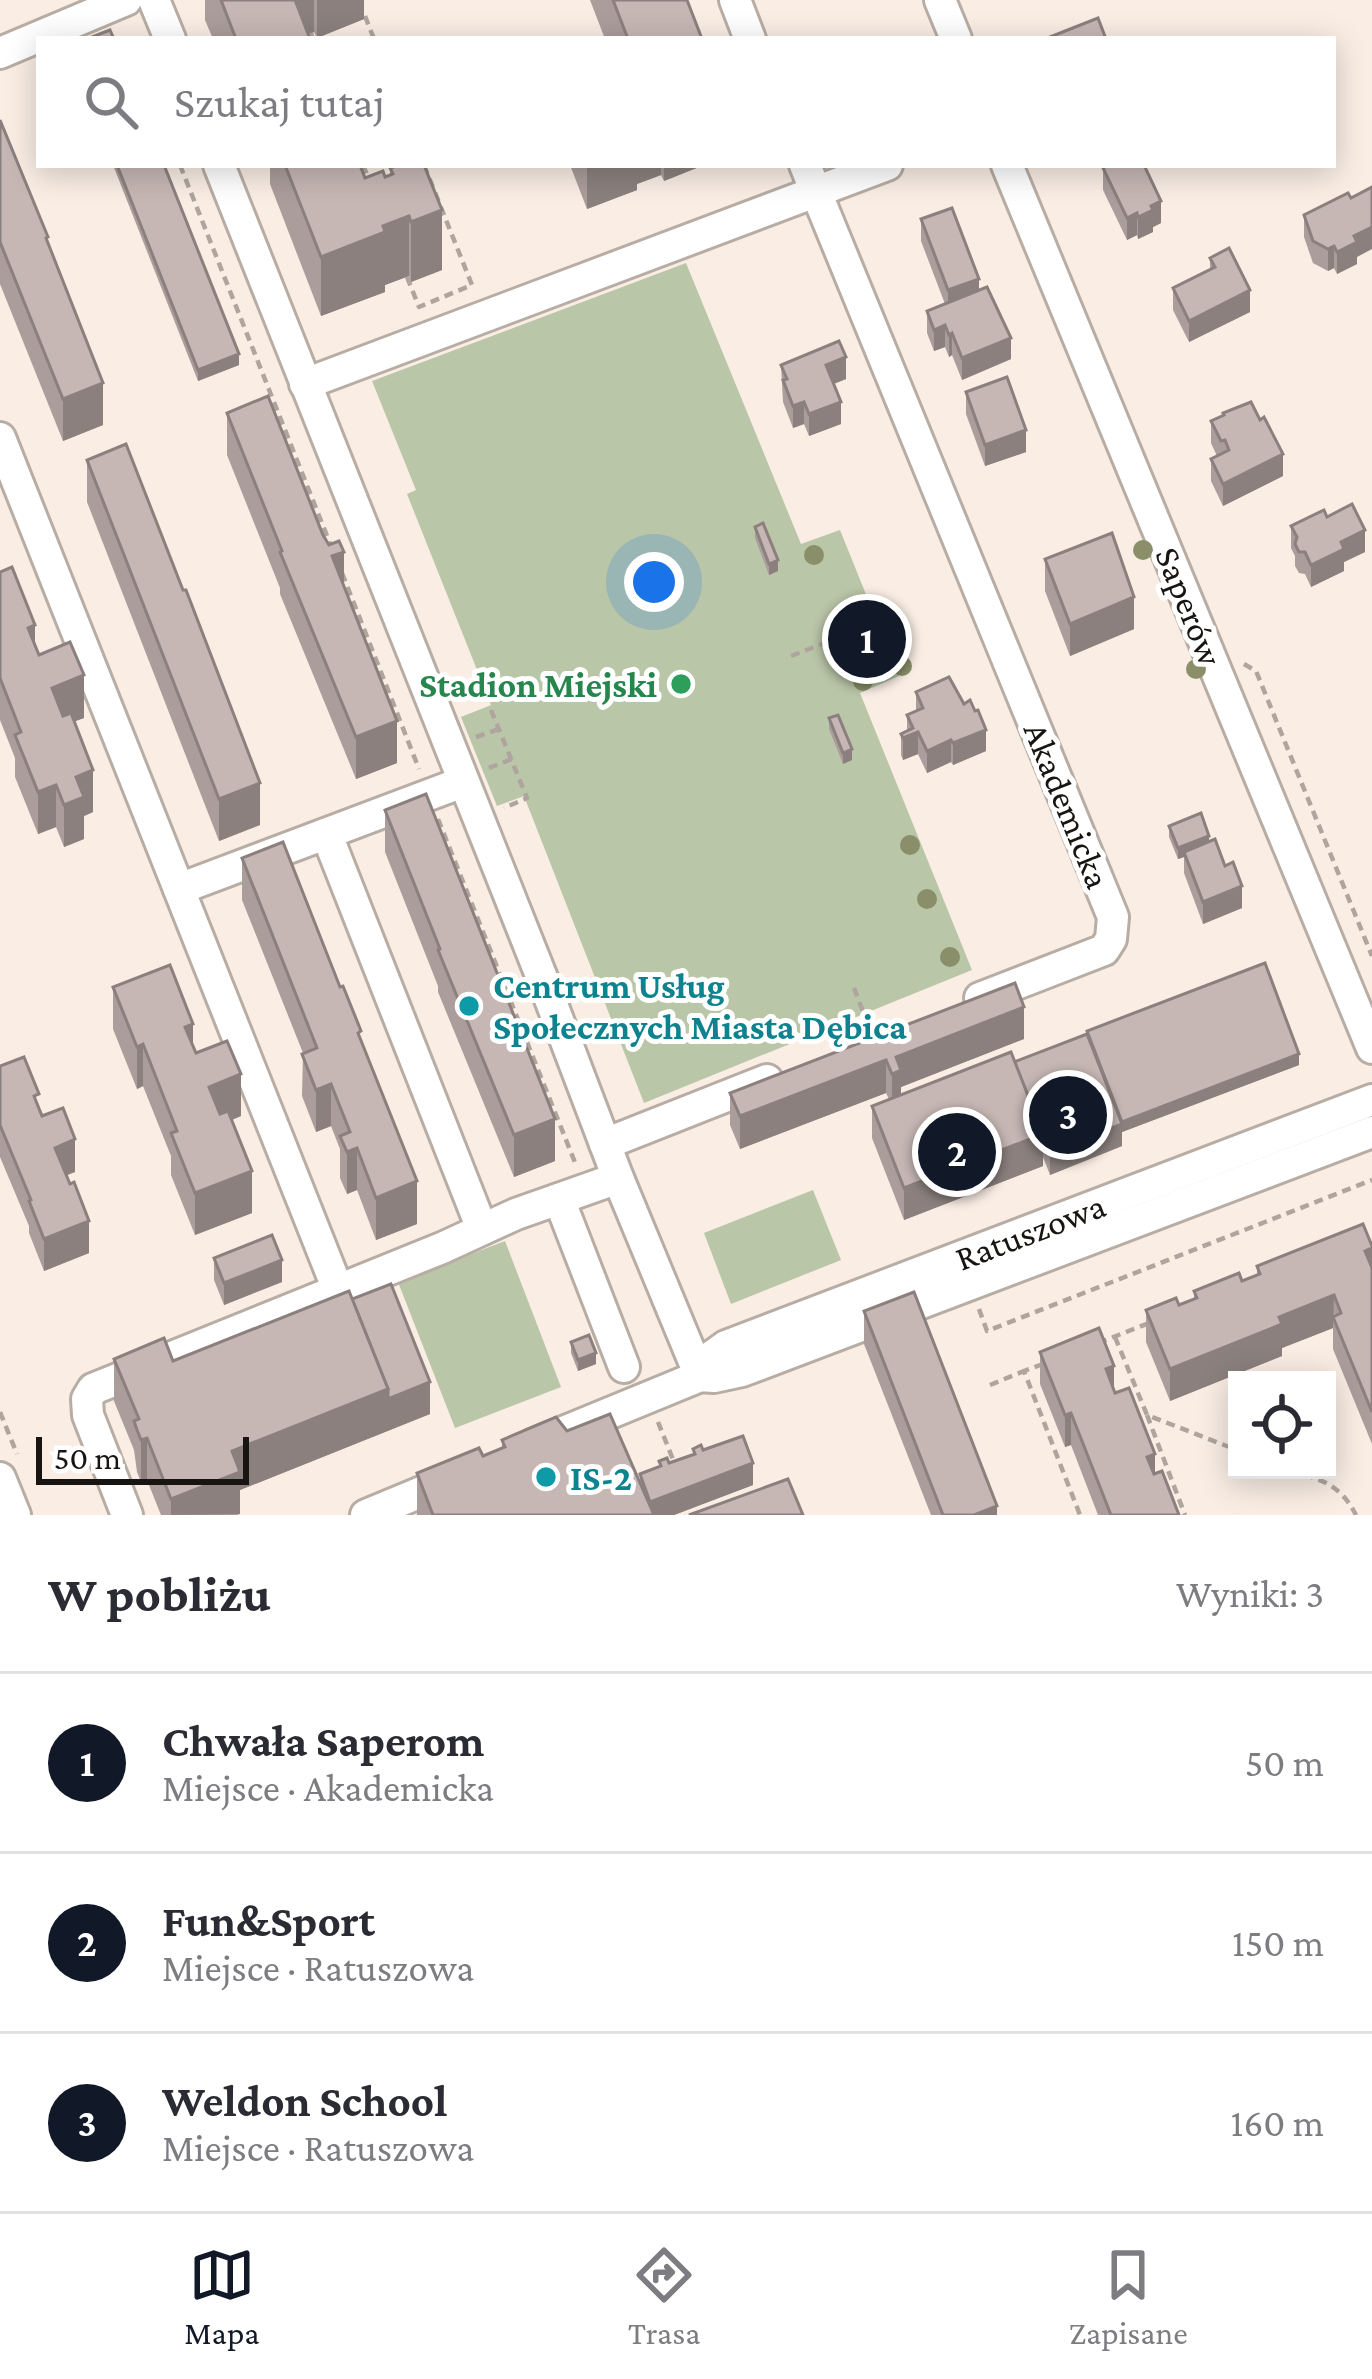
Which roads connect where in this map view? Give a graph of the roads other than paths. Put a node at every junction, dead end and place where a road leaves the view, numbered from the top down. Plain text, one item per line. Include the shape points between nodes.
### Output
1 (126, 0) edge
2 (154, 0) edge
3 (735, 0) edge
4 (940, 0) edge
5 (39, 36) edge
6 (169, 36) edge
7 (749, 36) edge
8 (955, 36) edge
9 (36, 37) edge
10 (0, 52) edge
11 (220, 168) edge
12 (871, 168) edge
13 (1008, 168) edge
14 (811, 179) edge
15 (305, 384) junction
16 (0, 438) edge
17 (475, 775) junction
18 (327, 835) junction
19 (179, 890) junction
20 (957, 1006) edge
21 (1372, 1048) edge
22 (784, 1073) edge
23 (1372, 1100) edge
24 (1372, 1132) edge
25 (605, 1144) junction
26 (618, 1178) junction
27 (569, 1195) junction
28 (482, 1229) junction
29 (338, 1290) junction
30 (624, 1367) dead end
31 (700, 1376) junction
32 (0, 1478) edge
33 (15, 1515) edge
34 (127, 1515) edge
35 (366, 1515) edge

1 - 5 street
2 - 6 street
3 - 7 street
4 - 8 street
9 - 10 street
11 - 15 street
12 - 14 street
13 - 21 street, Saperów
14 - 15 street
14 - 20 street, Akademicka via 1113,917 1104,950
15 - 17 street
16 - 19 street
17 - 18 street
17 - 25 street
18 - 19 street
18 - 28 street
19 - 29 street
22 - 25 street
23 - 31 street, Ratuszowa via 726,1346
24 - 31 street, Ratuszowa via 742,1372
25 - 26 street
26 - 27 street
26 - 31 street
27 - 28 street
27 - 30 street
28 - 29 street
29 - 34 street via 93,1389 88,1415
31 - 35 street, Ratuszowa
32 - 33 street

